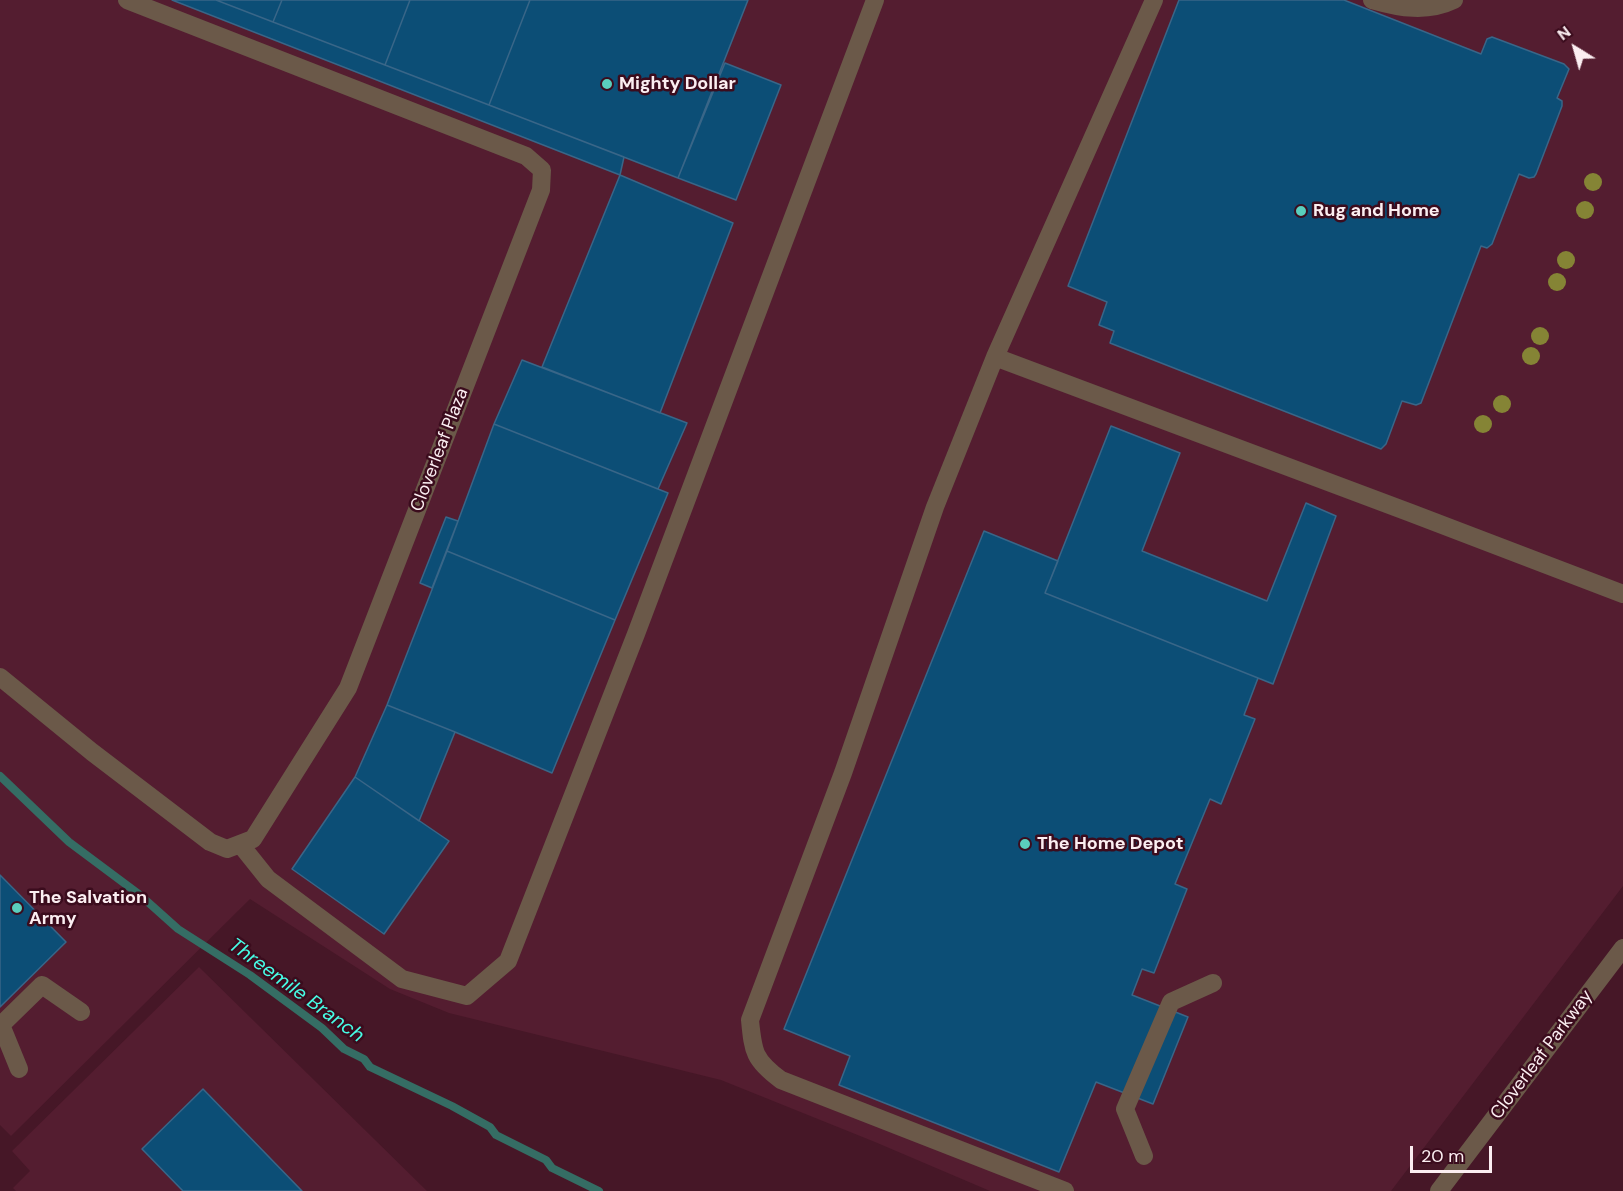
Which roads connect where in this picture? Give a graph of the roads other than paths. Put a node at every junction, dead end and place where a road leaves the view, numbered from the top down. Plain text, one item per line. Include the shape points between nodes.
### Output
1 (127, 0) edge
2 (875, 0) edge
3 (1154, 0) edge
4 (1372, 0) edge
5 (1454, 0) edge
6 (995, 357) junction
7 (1623, 594) edge
8 (0, 677) edge
9 (240, 844) junction
10 (1623, 948) edge
11 (1213, 983) dead end
12 (81, 1012) dead end
13 (19, 1069) dead end
14 (1144, 1156) dead end
15 (1065, 1191) edge
16 (1439, 1191) edge

1 - 9 street, Cloverleaf Plaza via 526,156 542,170 541,190 348,688 253,840
2 - 9 street via 508,961 467,996 402,979 268,879
3 - 6 street
4 - 5 street via 1421,9
6 - 7 street
6 - 15 street via 935,507 843,773 750,1020 756,1056 781,1080
8 - 9 street via 210,842 227,849
10 - 16 street, Cloverleaf Parkway
11 - 14 street via 1171,1002 1125,1109
12 - 13 street via 42,986 1,1025

